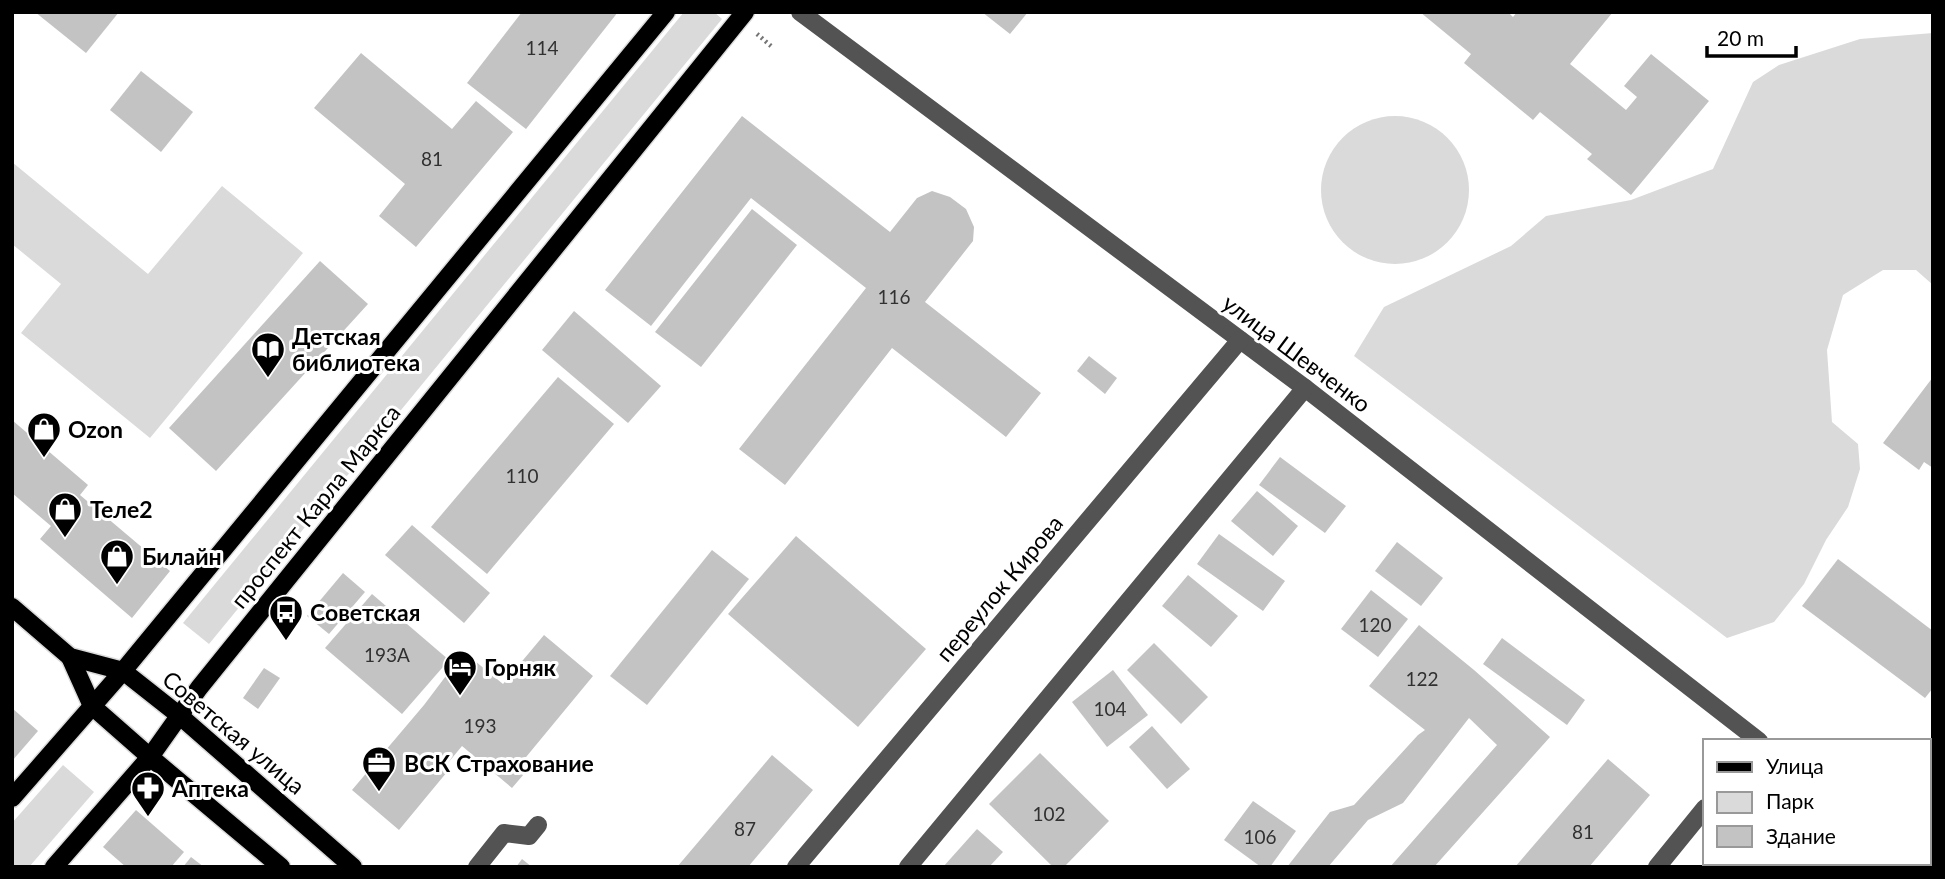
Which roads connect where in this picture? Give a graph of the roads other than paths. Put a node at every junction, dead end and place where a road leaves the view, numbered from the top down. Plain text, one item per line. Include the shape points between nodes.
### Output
1 (666, 12) edge
2 (745, 12) edge
3 (800, 12) edge
4 (1240, 340) junction
5 (1305, 388) junction
6 (12, 607) edge
7 (71, 657) junction
8 (123, 671) junction
9 (92, 706) junction
10 (180, 716) junction
11 (1756, 739) edge
12 (150, 757) junction
13 (12, 798) edge
14 (1703, 810) edge
15 (538, 825) dead end
16 (54, 867) edge
17 (281, 867) edge
18 (353, 867) edge
19 (477, 867) edge
20 (796, 867) edge
21 (908, 867) edge
22 (1657, 867) edge

1 - 8 main road, проспект Карла Маркса
2 - 10 main road, проспект Карла Маркса
3 - 4 street, улица Шевченко
4 - 5 street, улица Шевченко
4 - 20 street, переулок Кирова
5 - 11 street, улица Шевченко
5 - 21 street
6 - 7 main road, Советская улица
7 - 8 main road, Советская улица
7 - 9 main road, Советская улица
8 - 9 main road, проспект Карла Маркса
8 - 10 main road, Советская улица
9 - 12 main road, Советская улица
9 - 13 main road, проспект Карла Маркса
10 - 12 main road, проспект Карла Маркса
10 - 18 main road, Советская улица
12 - 16 main road, проспект Карла Маркса
12 - 17 main road, Советская улица
14 - 22 street
15 - 19 street via 530,836 504,833

